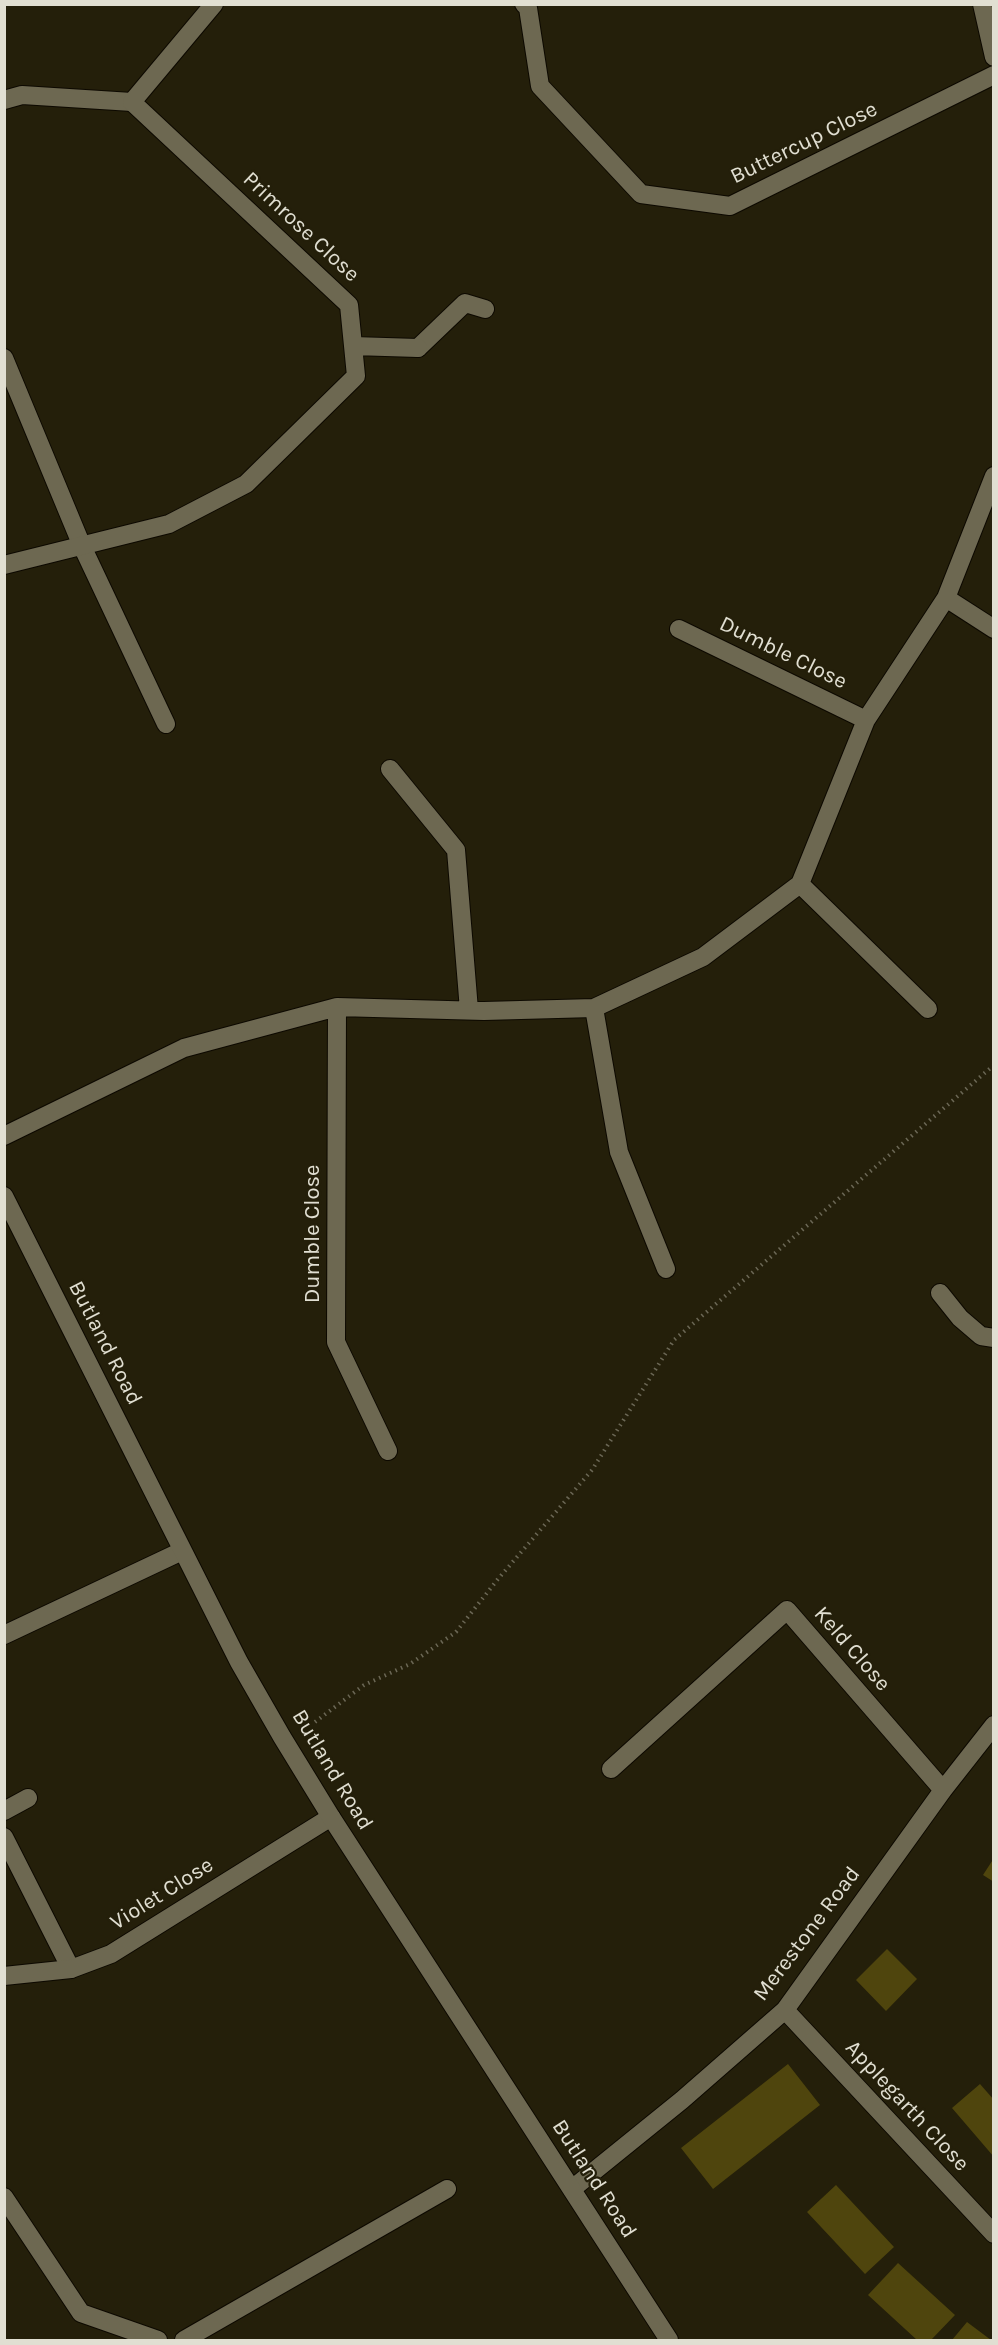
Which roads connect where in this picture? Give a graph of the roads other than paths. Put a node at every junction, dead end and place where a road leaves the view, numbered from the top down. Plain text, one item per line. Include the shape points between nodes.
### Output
1 (214, 4) edge
2 (524, 4) edge
3 (981, 4) edge
4 (993, 57) edge
5 (993, 75) edge
6 (4, 100) edge
7 (132, 102) junction
8 (485, 309) dead end
9 (353, 346) junction
10 (4, 358) edge
11 (993, 476) edge
12 (82, 546) junction
13 (4, 565) edge
14 (946, 598) junction
15 (679, 629) dead end
16 (993, 629) edge
17 (866, 720) junction
18 (166, 724) dead end
19 (390, 769) dead end
20 (800, 884) junction
21 (338, 1007) junction
22 (594, 1008) junction
23 (928, 1009) dead end
24 (469, 1010) junction
25 (4, 1136) edge
26 (4, 1196) edge
27 (666, 1269) dead end
28 (940, 1293) dead end
29 (993, 1338) edge
30 (388, 1451) dead end
31 (182, 1551) junction
32 (4, 1635) edge
33 (993, 1725) edge
34 (611, 1769) dead end
35 (943, 1790) junction
36 (28, 1798) dead end
37 (4, 1811) edge
38 (330, 1817) junction
39 (4, 1837) edge
40 (71, 1969) junction
41 (4, 1976) edge
42 (785, 2010) junction
43 (447, 2189) dead end
44 (572, 2189) junction
45 (4, 2197) edge
46 (993, 2234) edge
47 (212, 2333) edge
48 (158, 2340) edge
49 (184, 2340) edge
50 (669, 2340) edge

1 - 7 street
2 - 5 street, Buttercup Close via 528,8 540,86 641,194 730,206
3 - 4 street
6 - 7 street via 22,95
7 - 9 street, Primrose Close via 349,305
8 - 9 street via 465,303 418,348
9 - 12 street, Primrose Close via 356,376 246,484 169,524
10 - 12 street
11 - 14 street
12 - 13 street, Primrose Close
12 - 18 street
14 - 16 street
14 - 17 street
15 - 17 street, Dumble Close
17 - 20 street
19 - 24 street via 456,850
20 - 22 street via 703,957
20 - 23 street
21 - 24 street
21 - 25 street via 184,1048
21 - 30 street, Dumble Close via 336,1342
22 - 24 street
22 - 27 street via 619,1152
26 - 31 street, Butland Road
28 - 29 street via 981,1336
31 - 32 street
31 - 38 street, Butland Road via 239,1662
33 - 35 street, Merestone Road
34 - 35 street, Keld Close via 786,1610
35 - 42 street, Merestone Road
36 - 37 street
38 - 40 street, Violet Close via 111,1954
38 - 44 street, Butland Road
39 - 40 street
40 - 41 street, Violet Close
42 - 44 street, Merestone Road
42 - 46 street, Applegarth Close
43 - 47 street
44 - 50 street, Butland Road
45 - 48 street via 81,2313
47 - 49 street

